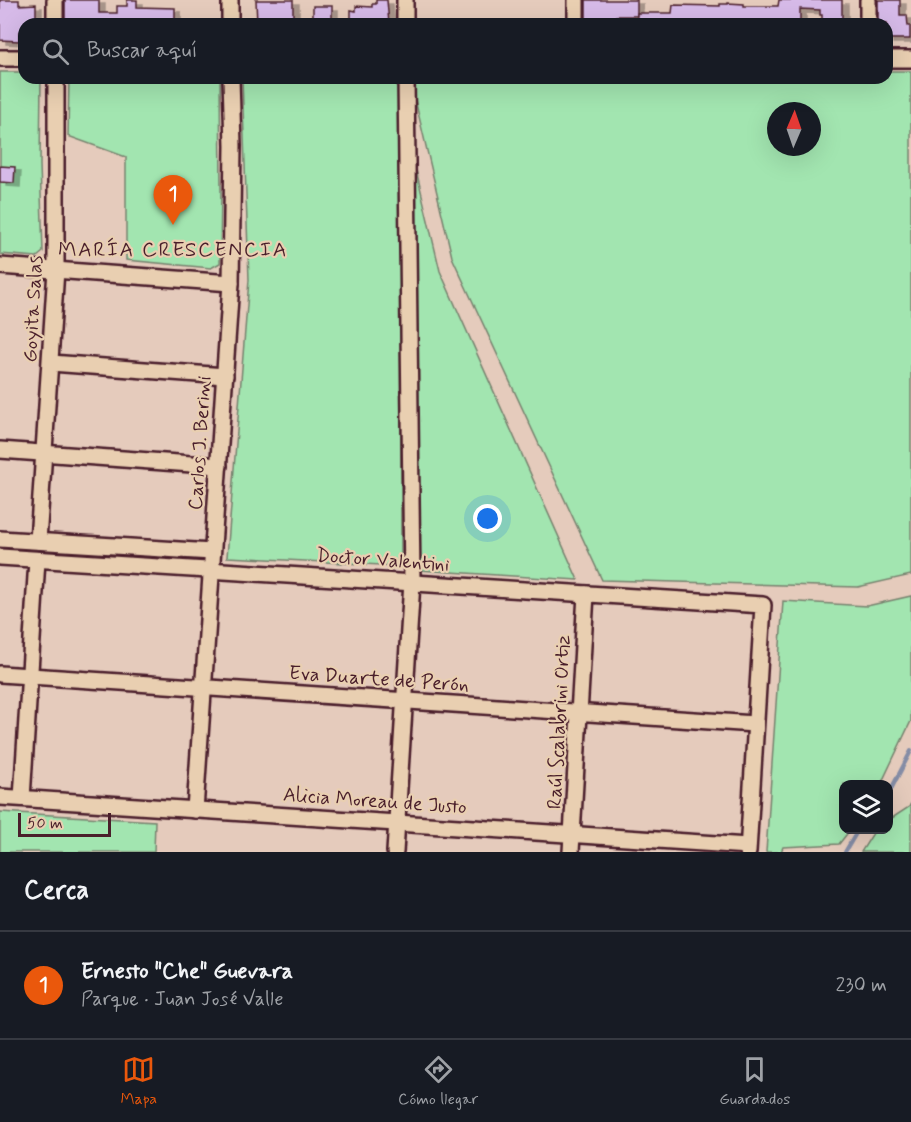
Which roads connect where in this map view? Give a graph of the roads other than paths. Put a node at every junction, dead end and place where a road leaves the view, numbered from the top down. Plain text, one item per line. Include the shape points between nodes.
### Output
1 (55, 0) edge
2 (230, 0) edge
3 (405, 0) edge
4 (576, 0) edge
5 (868, 0) edge
6 (55, 18) edge
7 (230, 18) edge
8 (405, 18) edge
9 (576, 18) edge
10 (868, 18) edge
11 (0, 58) edge
12 (18, 58) edge
13 (893, 59) edge
14 (911, 59) edge
15 (56, 84) edge
16 (231, 84) edge
17 (406, 84) edge
18 (0, 266) edge
19 (56, 270) junction
20 (231, 283) junction
21 (51, 363) junction
22 (225, 376) junction
23 (0, 450) edge
24 (45, 454) junction
25 (219, 466) junction
26 (0, 539) edge
27 (38, 541) junction
28 (212, 552) junction
29 (0, 557) edge
30 (37, 560) junction
31 (211, 570) junction
32 (412, 582) junction
33 (586, 594) junction
34 (0, 674) edge
35 (29, 676) junction
36 (204, 688) junction
37 (404, 700) junction
38 (579, 712) junction
39 (755, 724) junction
40 (0, 797) edge
41 (22, 798) junction
42 (195, 810) junction
43 (396, 823) junction
44 (572, 834) junction
45 (748, 849) edge
46 (395, 852) edge
47 (572, 852) edge

1 - 6 street
2 - 7 street
3 - 8 street
4 - 9 street
5 - 10 street
11 - 12 street
13 - 14 street
15 - 19 street, Goyita Salas
16 - 20 street, Carlos J. Berini
17 - 32 street
18 - 19 street
19 - 20 street
19 - 21 street, Goyita Salas
20 - 22 street, Carlos J. Berini
21 - 22 street
21 - 24 street, Goyita Salas
22 - 25 street, Carlos J. Berini
23 - 24 street
24 - 25 street
24 - 27 street, Goyita Salas
25 - 28 street, Carlos J. Berini
26 - 27 street
27 - 28 street
28 - 31 street, Carlos J. Berini
29 - 30 street, Doctor Valentini
30 - 31 street, Doctor Valentini
30 - 35 street
31 - 32 street, Doctor Valentini
31 - 36 street, Carlos J. Berini
32 - 33 street, Doctor Valentini
32 - 37 street
33 - 38 street, Raúl Scalabrini Ortiz
33 - 39 street, Doctor Valentini via 763,605
34 - 35 street, Eva Duarte de Perón
35 - 36 street, Eva Duarte de Perón
35 - 41 street
36 - 37 street, Eva Duarte de Perón
36 - 42 street, Carlos J. Berini
37 - 38 street, Eva Duarte de Perón
37 - 43 street
38 - 39 street, Eva Duarte de Perón
38 - 44 street, Raúl Scalabrini Ortiz
39 - 45 street
40 - 41 street, Alicia Moreau de Justo
41 - 42 street, Alicia Moreau de Justo
42 - 43 street, Alicia Moreau de Justo
43 - 44 street, Alicia Moreau de Justo
43 - 46 street
44 - 45 street, Alicia Moreau de Justo
44 - 47 street, Raúl Scalabrini Ortiz

